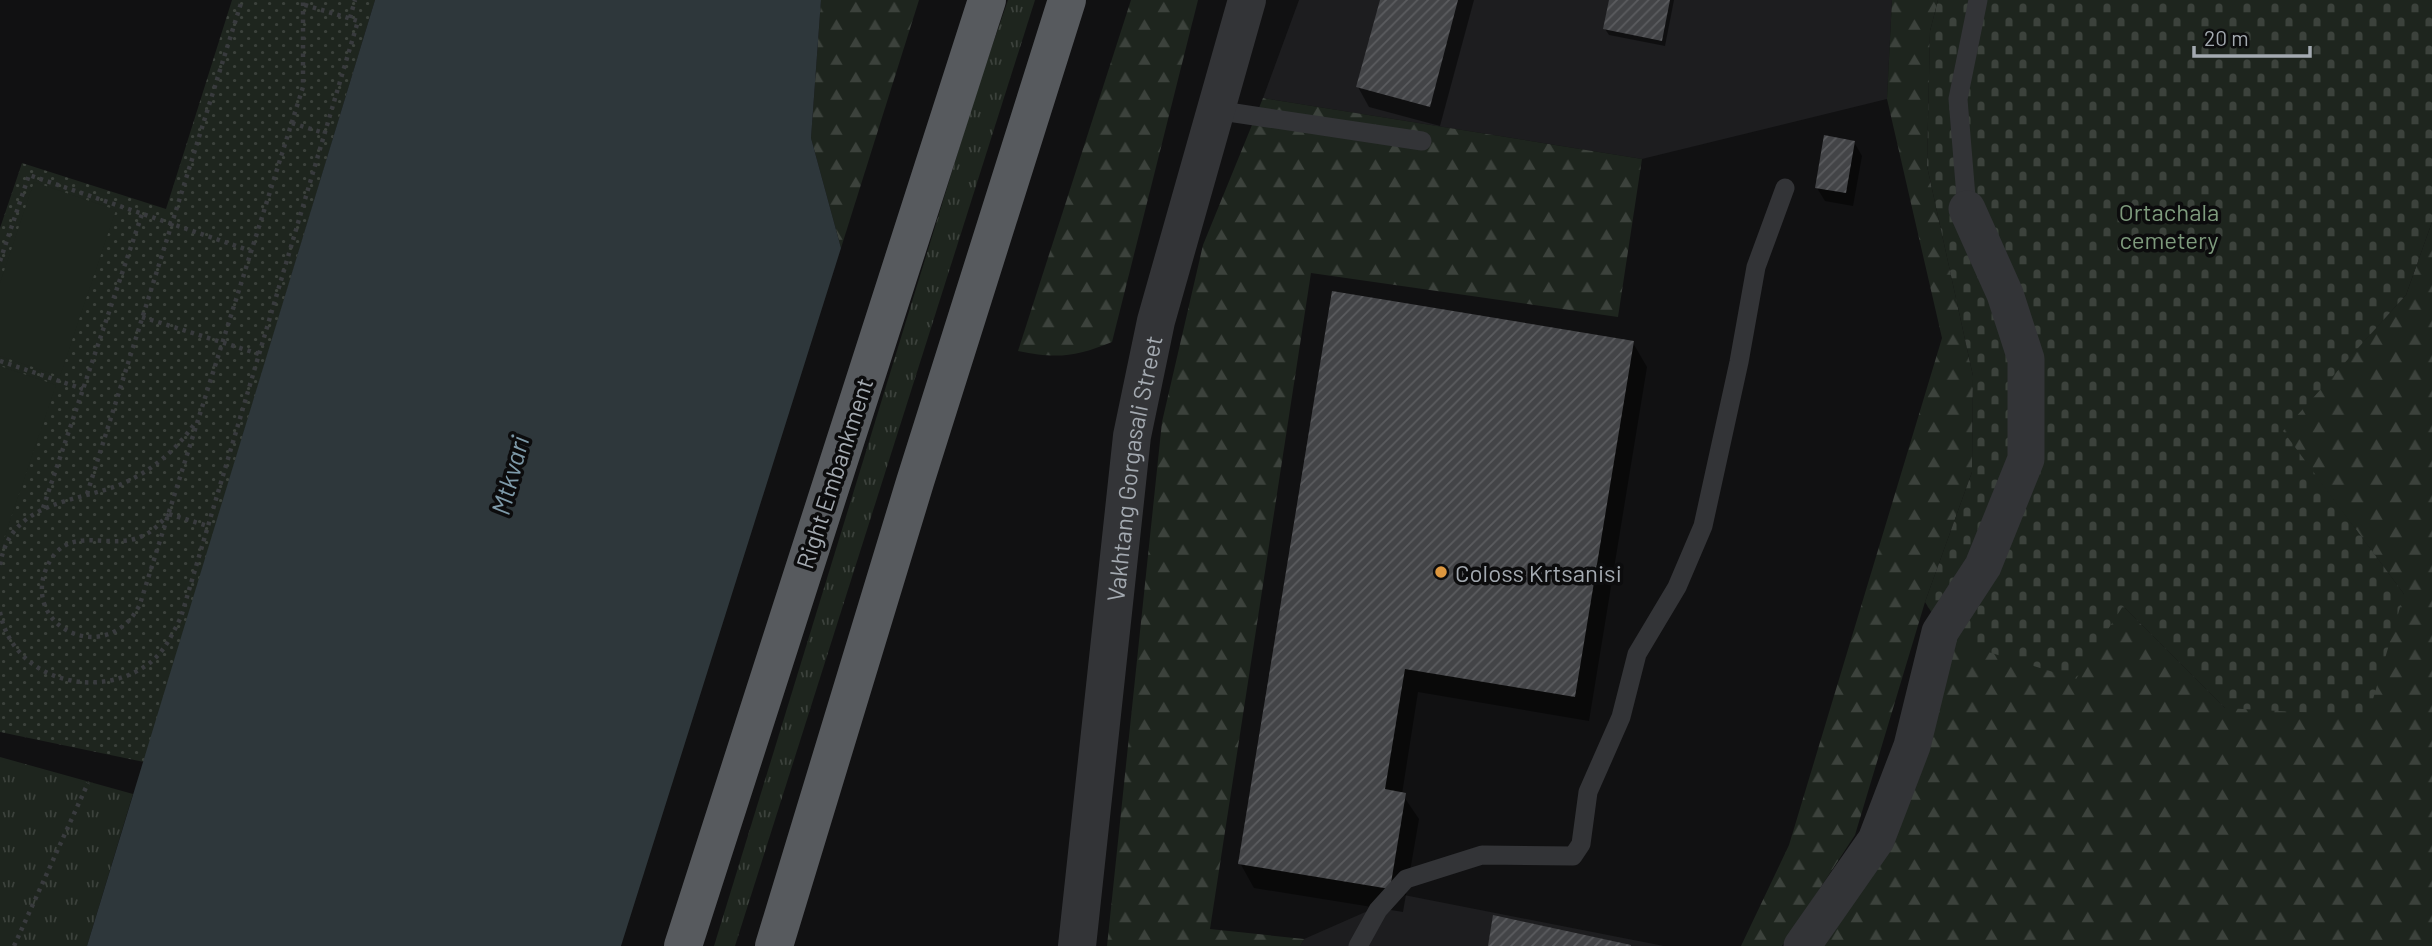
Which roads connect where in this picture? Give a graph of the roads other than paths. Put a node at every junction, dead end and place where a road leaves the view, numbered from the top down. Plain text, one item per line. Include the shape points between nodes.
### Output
1 (987, 0) edge
2 (1068, 0) edge
3 (1247, 0) edge
4 (1978, 0) edge
5 (1215, 110) junction
6 (1422, 141) dead end
7 (1785, 188) dead end
8 (1966, 209) joint
9 (683, 946) edge
10 (774, 946) edge
11 (1077, 946) edge
12 (1358, 946) edge
13 (1802, 946) edge

1 - 9 highway, Right Embankment
2 - 10 highway
3 - 5 street, Vakhtang Gorgasali Street
4 - 8 lane via 1958,99
5 - 6 lane
5 - 11 street, Vakhtang Gorgasali Street via 1156,321 1132,436
7 - 12 lane via 1756,267 1703,526 1677,587 1637,654 1620,717 1588,792 1581,844 1573,856 1482,855 1406,879 1378,910
8 - 13 street via 2005,293 2026,359 2025,458 1983,566 1940,632 1912,746 1876,840

